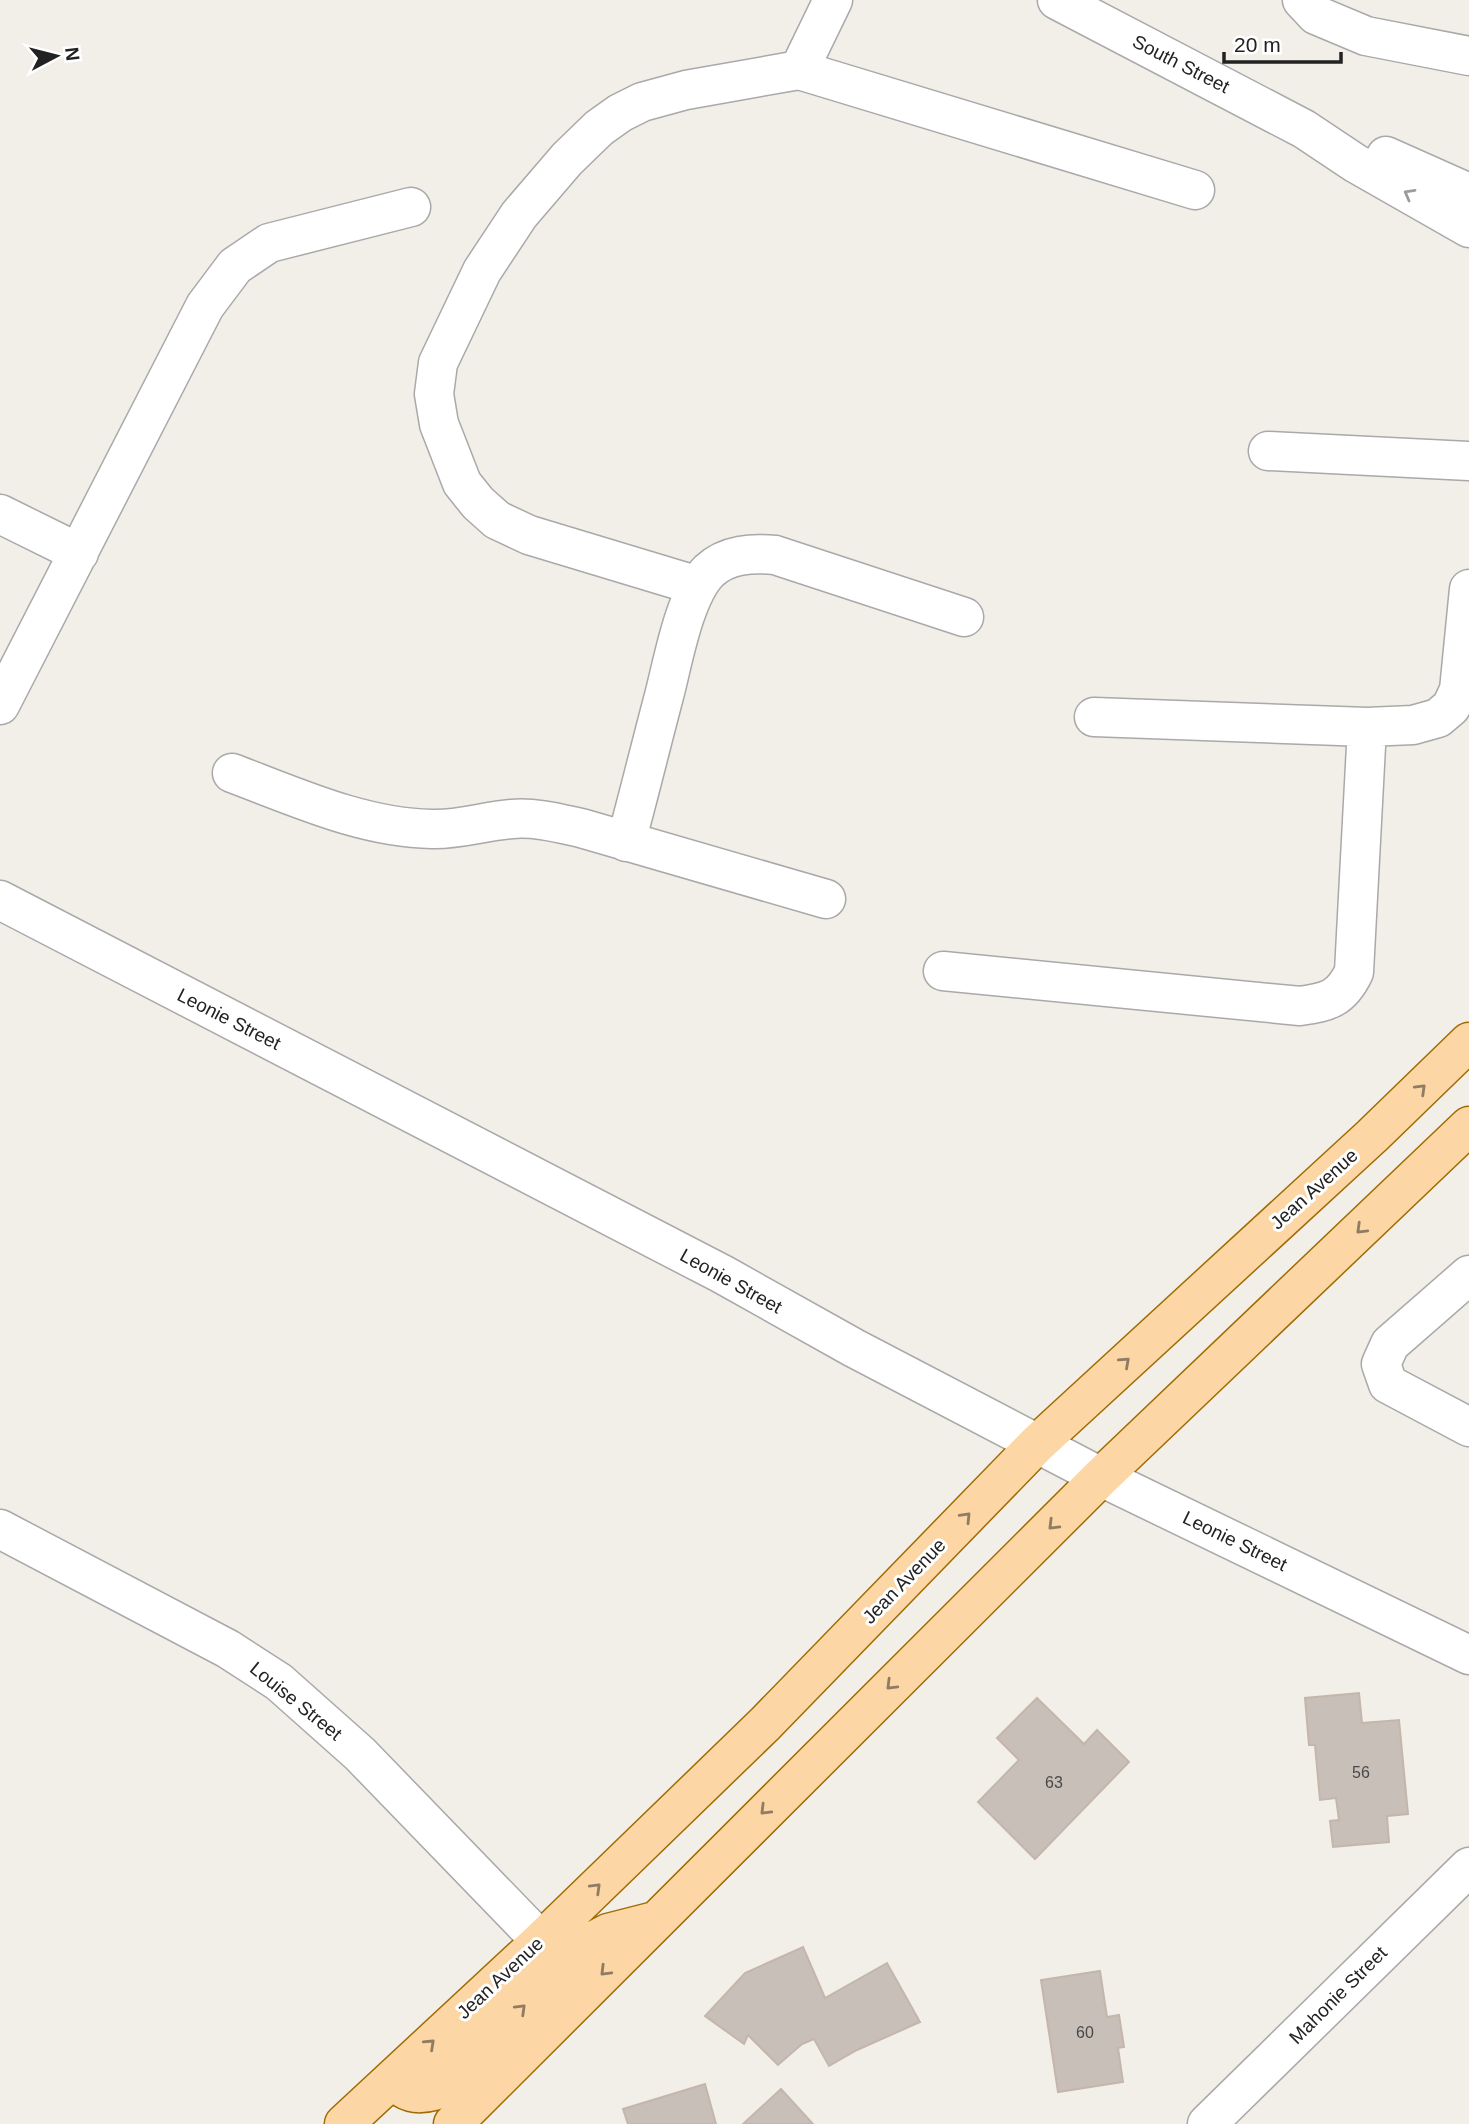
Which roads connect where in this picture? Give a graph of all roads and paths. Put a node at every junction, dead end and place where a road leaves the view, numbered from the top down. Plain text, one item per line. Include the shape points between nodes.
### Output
1 (833, 0) edge
2 (1057, 0) edge
3 (1302, 0) edge
4 (1469, 56) edge
5 (799, 70) junction
6 (1304, 129) junction
7 (1195, 190) dead end
8 (1469, 193) edge
9 (411, 207) dead end
10 (1469, 228) edge
11 (1268, 451) dead end
12 (1469, 461) edge
13 (0, 514) edge
14 (79, 553) junction
15 (698, 586) junction
16 (1469, 589) edge
17 (964, 617) dead end
18 (0, 705) edge
19 (1094, 717) dead end
20 (1367, 727) junction
21 (232, 773) dead end
22 (626, 842) junction
23 (826, 899) dead end
24 (0, 900) edge
25 (943, 971) dead end
26 (1469, 1042) edge
27 (1469, 1126) edge
28 (1469, 1275) edge
29 (1469, 1427) edge
30 (1037, 1444) junction
31 (1101, 1477) junction
32 (0, 1529) edge
33 (1468, 1654) edge
34 (1469, 1867) edge
35 (654, 1921) junction
36 (541, 1941) junction
37 (393, 2080) junction
38 (344, 2124) edge
39 (453, 2124) edge
40 (1208, 2124) edge

1 - 5 street
2 - 6 street, South Street
3 - 4 street via 1316,15 1366,36
5 - 7 street
5 - 15 street via 642,102 599,128 519,215 482,271 438,363 435,394 439,424 462,483 497,520 529,535
6 - 8 street, South Street via 1393,158
10 -> 6 street, South Street
9 - 14 street via 269,243 235,267 205,306
11 - 12 street
13 - 14 street
14 - 18 street
15 - 17 street via 724,560 751,553 775,555
15 - 22 street via 683,625
16 - 20 street via 1459,690 1451,707 1426,722
19 - 20 street
20 - 25 street via 1354,972 1337,996 1300,1006
21 - 22 street via 332,811 385,823 433,829 513,819 546,821
22 - 23 street
24 - 30 street, Leonie Street via 722,1274
30 -> 26 main road, Jean Avenue
27 -> 31 main road
28 - 29 street via 1390,1344 1381,1364 1388,1384
30 - 31 street, Leonie Street
36 -> 30 main road, Jean Avenue via 765,1724
31 - 33 street, Leonie Street
31 -> 35 main road
32 - 36 street, Louise Street via 228,1649 279,1682 360,1754
34 - 40 street, Mahonie Street
37 -> 35 main road via 412,2094 434,2091 591,1942
35 -> 39 main road
37 -> 36 main road, Jean Avenue
37 - 38 main road, Jean Avenue

